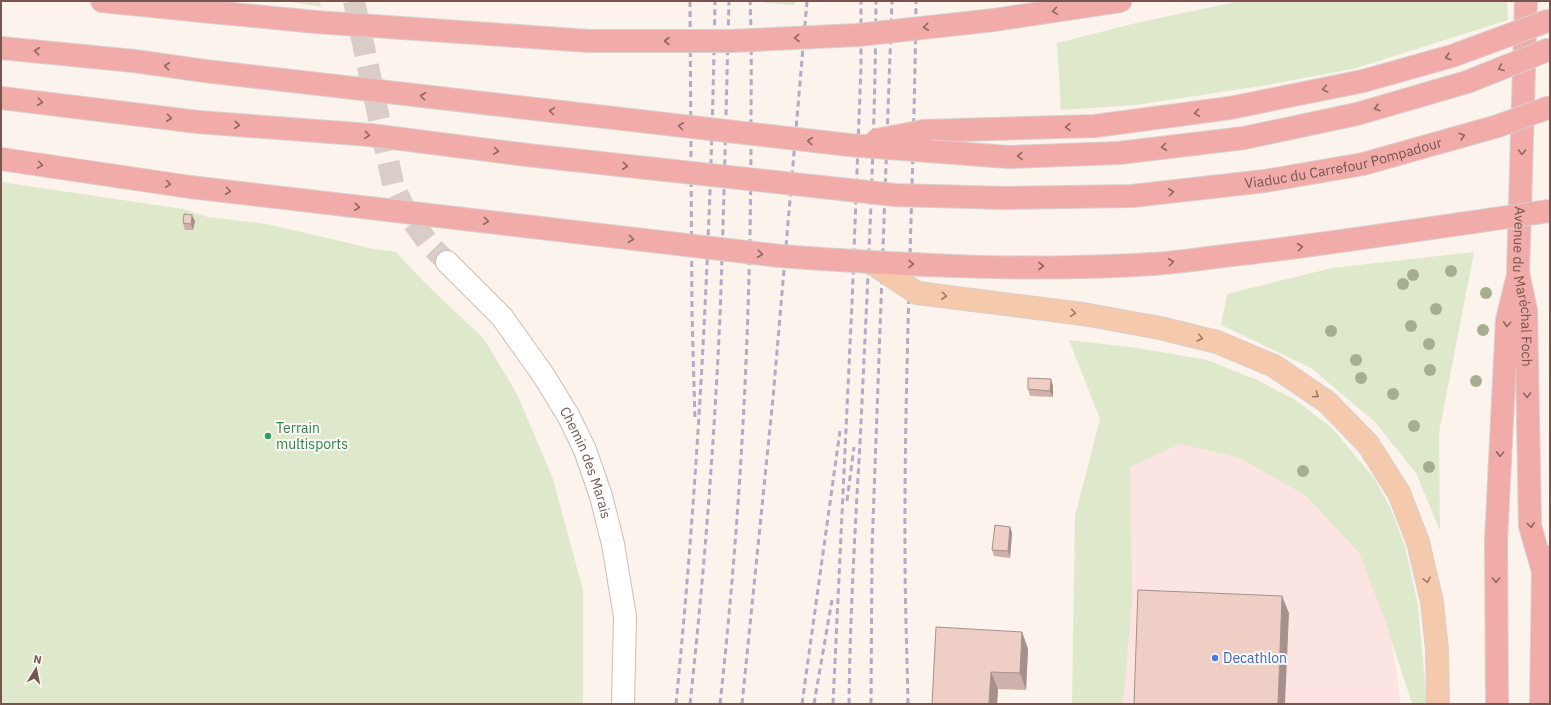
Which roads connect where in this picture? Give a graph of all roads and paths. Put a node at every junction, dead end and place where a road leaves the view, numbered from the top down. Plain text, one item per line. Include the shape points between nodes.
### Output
1 (102, 1) edge
2 (1121, 1) edge
3 (1526, 1) edge
4 (1550, 20) edge
5 (1, 48) edge
6 (1550, 49) edge
7 (1, 98) edge
8 (1550, 107) edge
9 (849, 145) junction
10 (1, 159) edge
11 (1550, 210) edge
12 (447, 262) tunnel mouth
13 (872, 263) junction
14 (1518, 273) junction
15 (1550, 546) edge
16 (1543, 571) junction
17 (623, 704) edge
18 (1438, 704) edge
19 (1497, 704) edge
20 (1541, 704) edge

2 -> 1 highway, bridge via 994,20 858,35 732,41 589,41 316,22
3 -> 14 highway, Avenue du Maréchal Foch
4 -> 9 highway, bridge via 1452,56 1363,81 1230,108 1095,126 924,131
9 -> 5 highway, bridge via 134,61
6 -> 9 highway, bridge via 1467,82 1357,114 1244,138 1119,153 1008,157
7 -> 8 highway, Viaduc du Carrefour Pompadour, bridge via 198,122 370,135 527,155 895,195 1006,198 1132,196 1265,181 1363,164 1498,126
10 -> 13 highway, bridge via 190,187 347,206 780,256
13 -> 11 highway, bridge via 1060,267 1154,264 1302,246
12 - 17 street, Chemin des Marais via 502,317 544,376 585,450 601,496 613,544 625,617
13 -> 18 main road, bridge via 917,292 1083,314 1160,328 1217,342 1274,366 1327,402 1368,444 1398,493 1418,542 1432,602
14 -> 16 highway, Avenue du Maréchal Foch via 1526,310 1530,526
14 -> 19 highway via 1507,320 1505,352 1496,541
15 - 16 highway, Avenue du Maréchal Foch
16 - 20 highway, Avenue du Maréchal Foch

